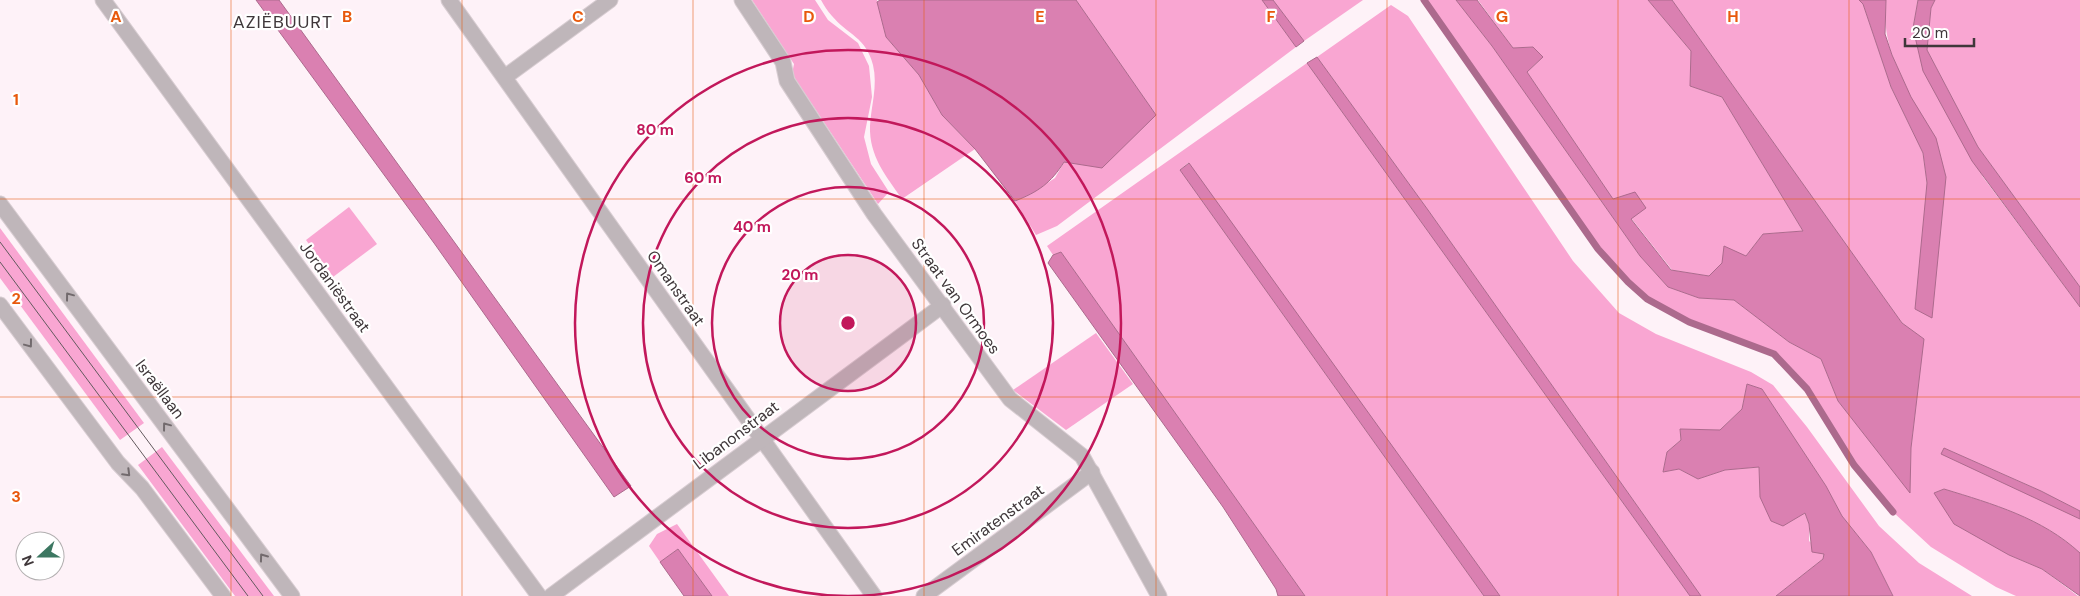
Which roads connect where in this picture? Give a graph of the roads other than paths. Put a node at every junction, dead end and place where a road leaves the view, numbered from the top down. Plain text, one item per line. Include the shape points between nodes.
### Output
1 (103, 0) edge
2 (449, 0) edge
3 (610, 0) edge
4 (742, 0) edge
5 (505, 77) junction
6 (0, 204) edge
7 (0, 305) edge
8 (943, 305) junction
9 (760, 438) junction
10 (1092, 472) junction
11 (559, 594) edge
12 (223, 596) edge
13 (292, 596) edge
14 (539, 596) edge
15 (874, 596) edge
16 (924, 596) edge
17 (1159, 596) edge

1 - 14 street, Jordaniëstraat
2 - 5 street, Omanstraat
3 - 5 street
4 - 8 street, Straat van Ormoes via 783,62 787,81 874,214
5 - 9 street, Omanstraat
13 -> 6 street, Israëllaan
7 -> 12 street
8 - 9 street, Libanonstraat
8 - 10 street, Straat van Ormoes via 1010,399 1082,456
9 - 11 street, Libanonstraat
9 - 15 street, Omanstraat
10 - 16 street, Emiratenstraat
10 - 17 street, Straat van Ormoes

